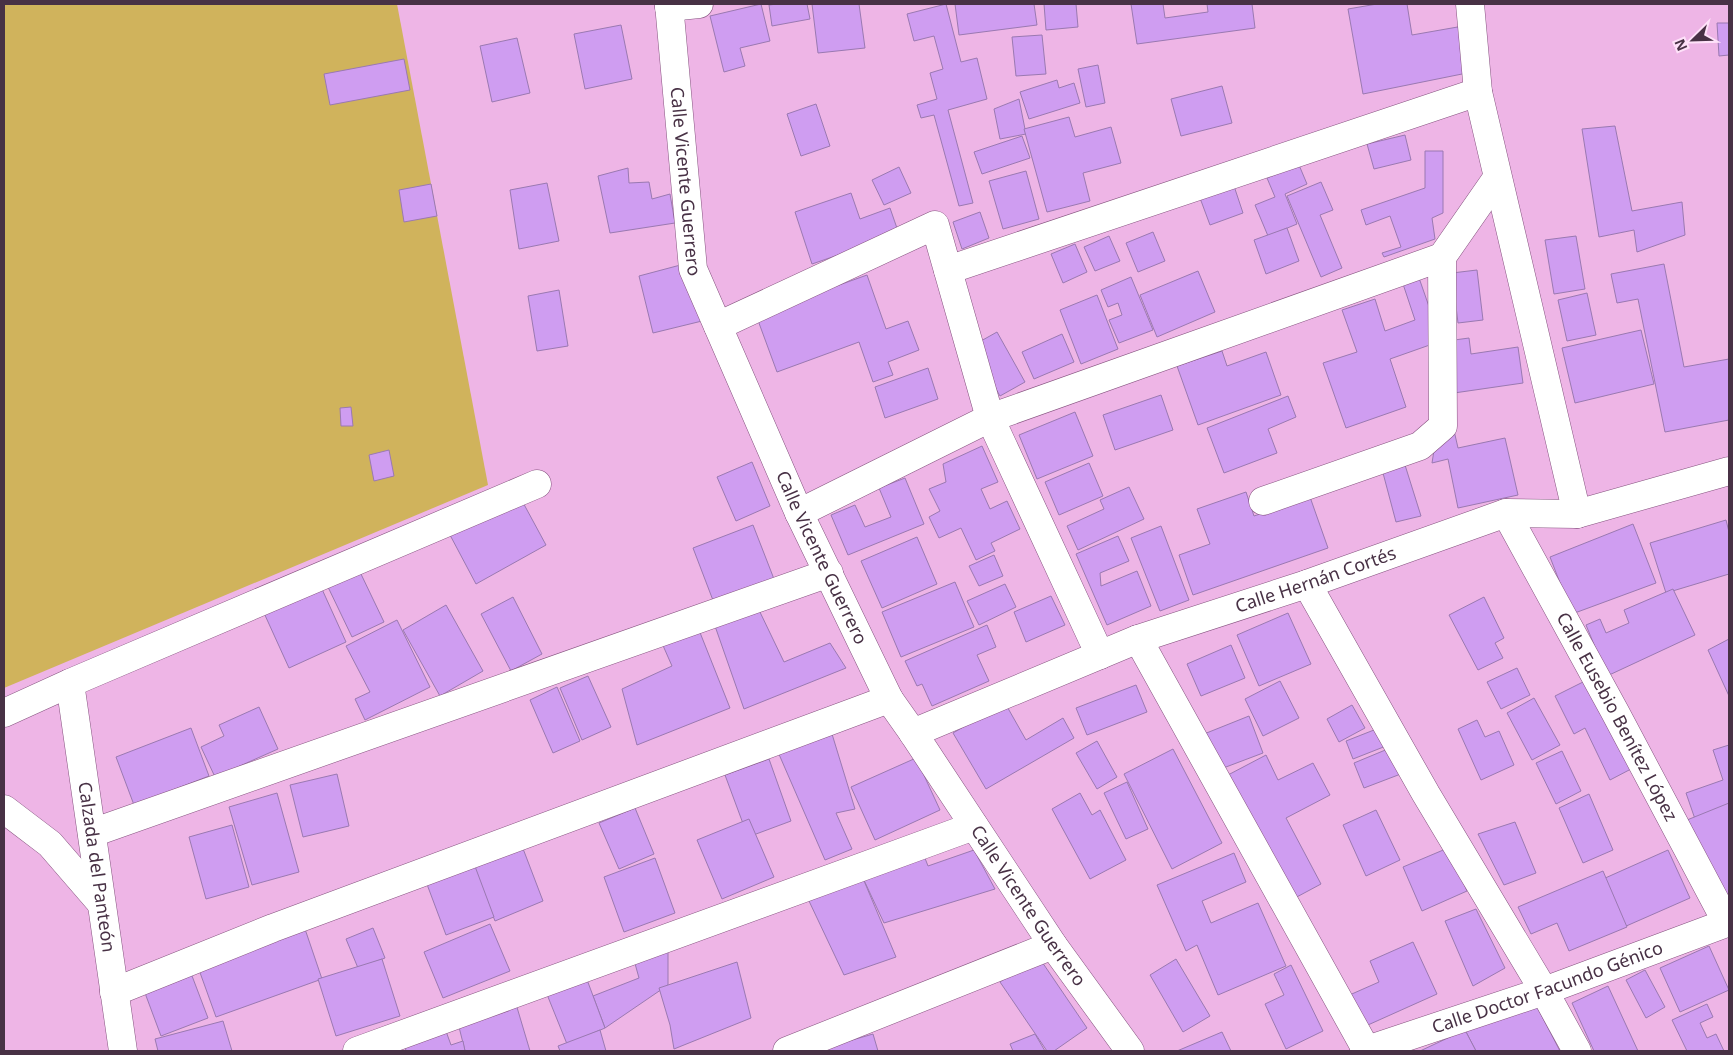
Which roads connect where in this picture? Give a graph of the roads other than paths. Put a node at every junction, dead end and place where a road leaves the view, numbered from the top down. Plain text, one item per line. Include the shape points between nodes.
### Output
1 (699, 4) edge
2 (1470, 4) edge
3 (669, 6) edge
4 (1478, 92) junction
5 (1497, 178) junction
6 (1442, 257) junction
7 (948, 270) junction
8 (718, 326) junction
9 (990, 418) junction
10 (1729, 471) edge
11 (537, 484) dead end
12 (1263, 501) dead end
13 (799, 513) junction
14 (1506, 513) junction
15 (1577, 514) junction
16 (829, 573) junction
17 (1307, 584) junction
18 (1138, 639) junction
19 (1100, 655) junction
20 (70, 683) junction
21 (889, 699) junction
22 (4, 713) edge
23 (913, 734) junction
24 (4, 809) edge
25 (974, 826) junction
26 (92, 833) junction
27 (101, 902) junction
28 (1728, 922) edge
29 (1053, 946) junction
30 (1544, 991) junction
31 (114, 992) junction
32 (123, 1051) edge
33 (357, 1051) edge
34 (787, 1051) edge
35 (1130, 1051) edge
36 (1366, 1051) edge
37 (1576, 1051) edge

1 - 3 street
2 - 4 street
3 - 8 street, Calle Vicente Guerrero via 693,270
4 - 5 street
4 - 7 street
5 - 6 street
5 - 15 street
6 - 9 street
6 - 12 street via 1443,426 1420,446
7 - 8 street via 935,225
7 - 9 street
8 - 13 street, Calle Vicente Guerrero
9 - 13 street
9 - 19 street
10 - 15 street, Calle Hernán Cortés
11 - 20 street
13 - 16 street, Calle Vicente Guerrero
14 - 15 street, Calle Hernán Cortés
14 - 17 street, Calle Hernán Cortés
14 - 28 street, Calle Eusebio Benítez López
16 - 21 street, Calle Vicente Guerrero
16 - 26 street
17 - 18 street, Calle Hernán Cortés
17 - 30 street via 1426,794
18 - 19 street, Calle Hernán Cortés
18 - 36 street
19 - 23 street, Calle Hernán Cortés
20 - 22 street
20 - 26 street, Calzada del Panteón
21 - 23 street, Calle Vicente Guerrero
21 - 31 street via 273,928
23 - 25 street, Calle Vicente Guerrero
24 - 27 street via 50,844
25 - 29 street, Calle Vicente Guerrero
25 - 33 street
26 - 27 street, Calzada del Panteón
27 - 31 street, Calzada del Panteón
28 - 30 street, Calle Doctor Facundo Génico
29 - 34 street
29 - 35 street, Calle Vicente Guerrero
30 - 36 street, Calle Doctor Facundo Génico
30 - 37 street
31 - 32 street, Calzada del Panteón

